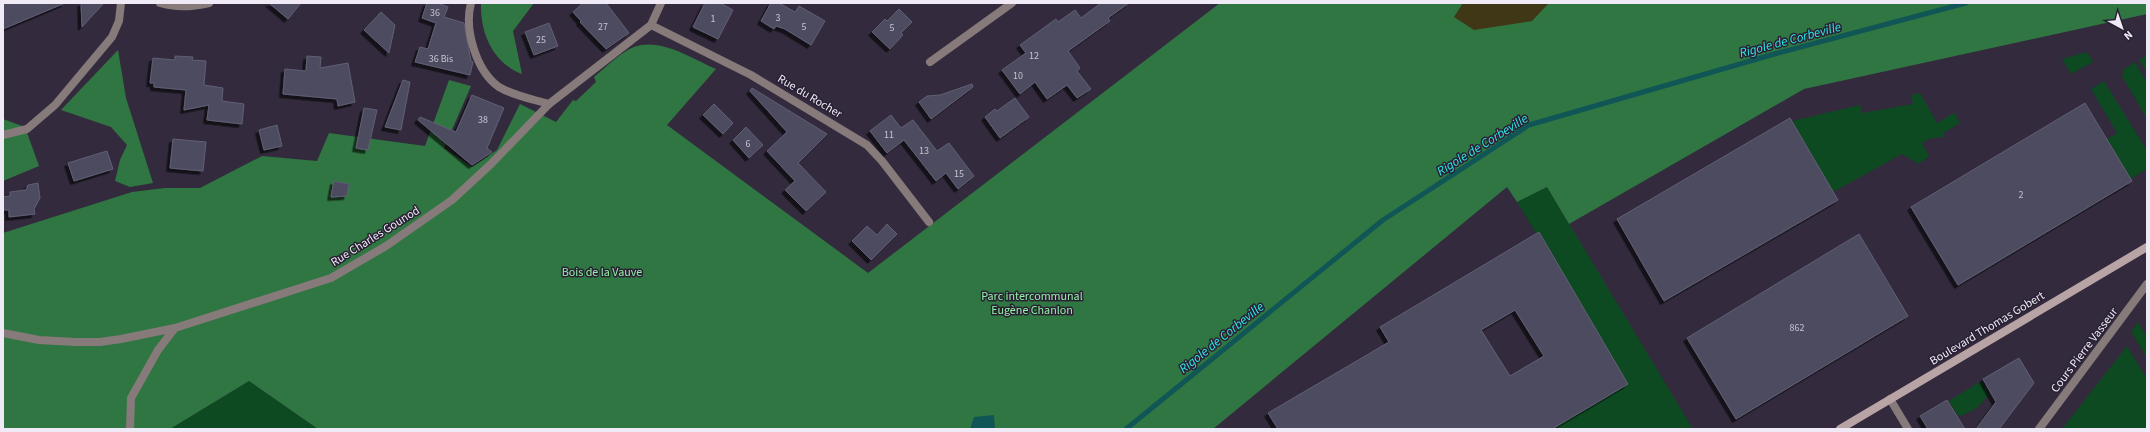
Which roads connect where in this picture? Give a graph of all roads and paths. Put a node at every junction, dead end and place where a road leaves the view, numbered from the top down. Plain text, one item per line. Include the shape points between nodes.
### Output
1 (121, 3) edge
2 (160, 3) edge
3 (209, 3) edge
4 (471, 3) edge
5 (660, 3) edge
6 (1012, 3) edge
7 (651, 25) junction
8 (930, 62) dead end
9 (549, 104) junction
10 (3, 135) edge
11 (929, 222) dead end
12 (2147, 247) edge
13 (2147, 284) edge
14 (175, 328) junction
15 (3, 333) edge
16 (1890, 399) junction
17 (130, 429) edge
18 (1840, 429) edge
19 (1908, 429) edge
20 (2040, 429) edge

1 - 10 street via 119,21 112,37 55,105 27,129
2 - 3 street via 170,6 194,6
4 - 9 street via 468,13 469,37 486,73 498,86 512,94
5 - 7 street
6 - 8 street
7 - 9 street, Rue Charles Gounod
7 - 11 street, Rue du Rocher via 751,75 867,145
9 - 14 street, Rue Charles Gounod via 452,200 386,246 331,278
12 - 16 main road, Boulevard Thomas Gobert
13 - 20 street, Cours Pierre Vasseur
14 - 15 street, Rue Charles Gounod via 100,342 39,340
14 - 17 street via 158,350 131,398
16 - 18 main road, Boulevard Thomas Gobert
16 - 19 street

